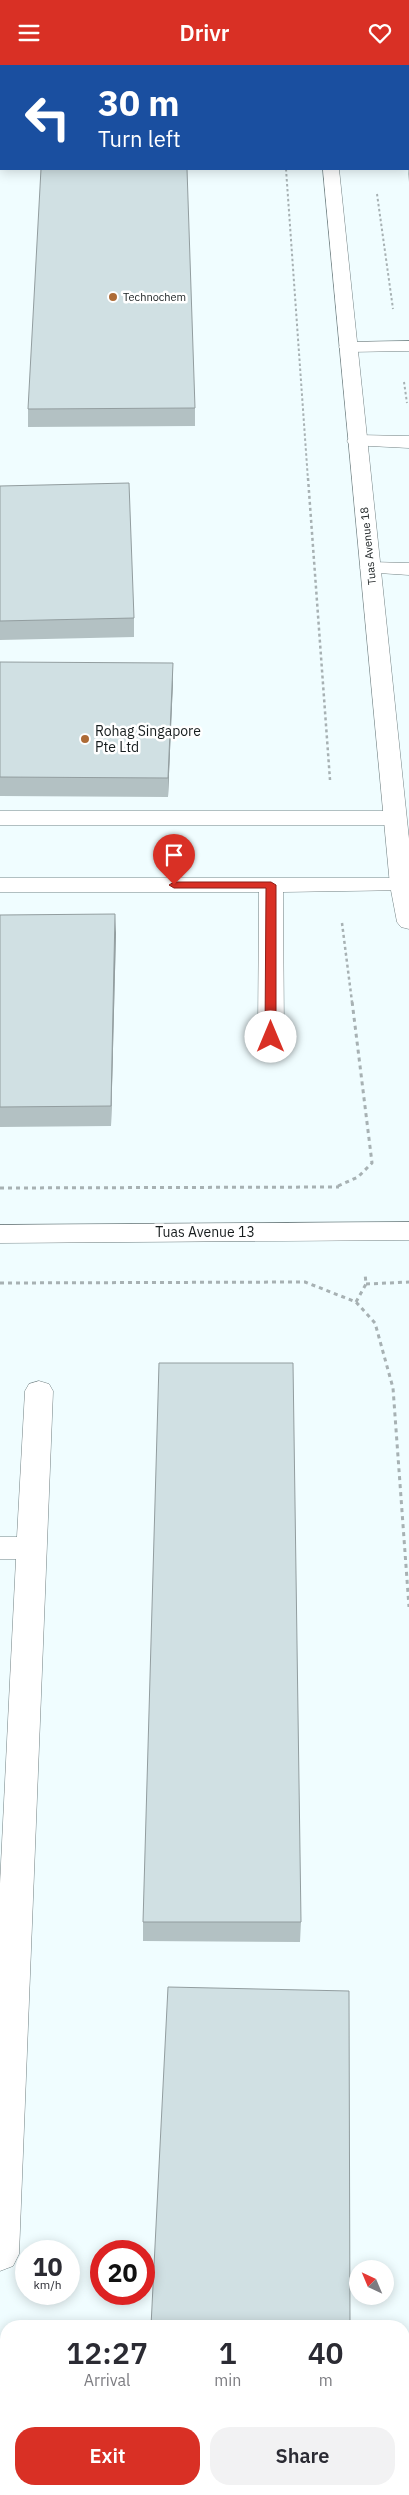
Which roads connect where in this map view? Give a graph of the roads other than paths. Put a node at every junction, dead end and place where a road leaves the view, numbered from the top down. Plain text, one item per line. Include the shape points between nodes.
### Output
1 (331, 170) edge
2 (404, 346) edge
3 (348, 347) junction
4 (357, 441) junction
5 (409, 442) edge
6 (370, 568) junction
7 (409, 569) edge
8 (0, 818) edge
9 (395, 818) junction
10 (0, 885) edge
11 (271, 885) junction
12 (402, 885) junction
13 (409, 922) edge
14 (271, 1037) dead end
15 (409, 1231) edge
16 (0, 1234) edge
17 (39, 1391) dead end
18 (16, 1548) edge
19 (0, 2254) edge

1 - 3 street, Tuas Avenue 18
2 - 3 street
3 - 4 street, Tuas Avenue 18
4 - 5 street
4 - 6 street, Tuas Avenue 18
6 - 7 street
6 - 9 street, Tuas Avenue 18
8 - 9 street
9 - 12 street, Tuas Avenue 18
10 - 11 street
11 - 12 street
11 - 14 street
12 - 13 street, Tuas Avenue 18
15 - 16 street, Tuas Avenue 13
17 - 18 street
18 - 19 street

